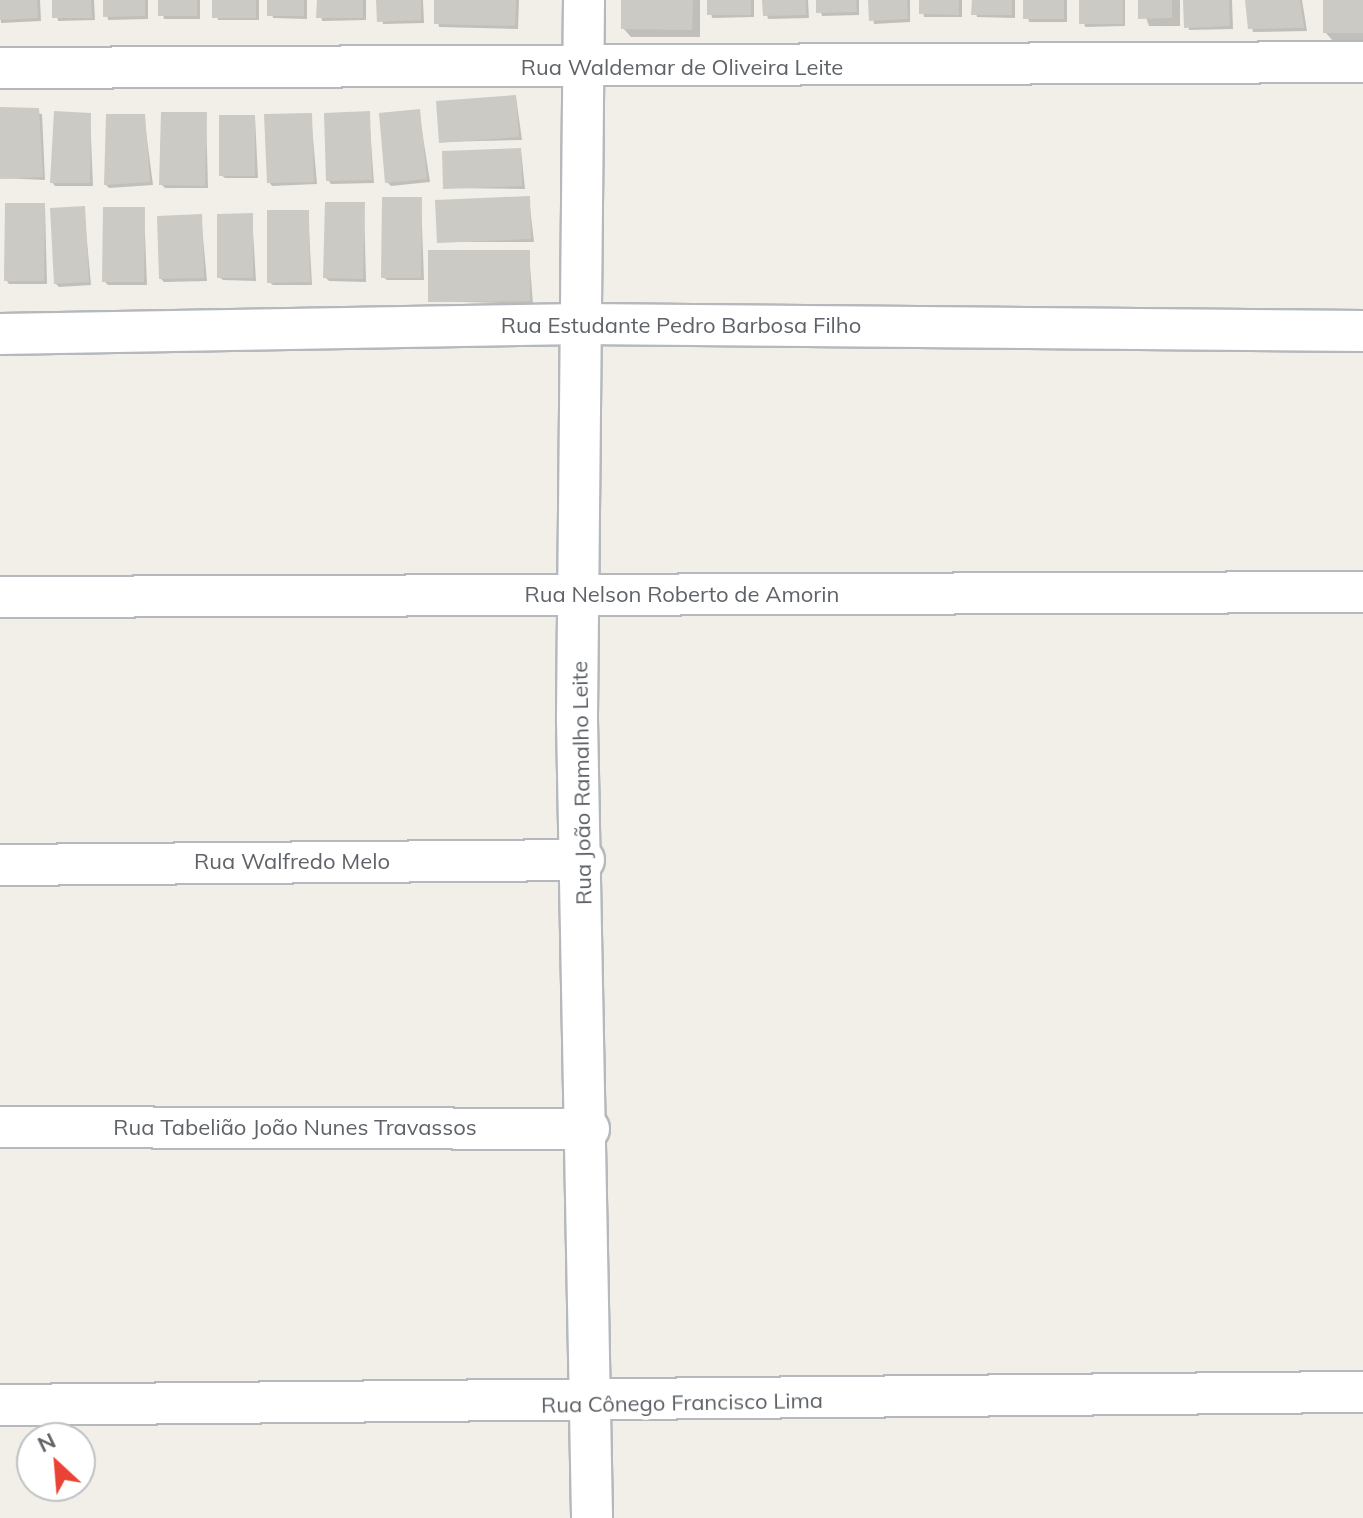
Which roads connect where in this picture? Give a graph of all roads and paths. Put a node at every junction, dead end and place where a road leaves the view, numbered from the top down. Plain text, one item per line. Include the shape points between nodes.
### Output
1 (584, 0) edge
2 (1363, 62) edge
3 (0, 68) edge
4 (579, 70) junction
5 (581, 324) junction
6 (1363, 331) edge
7 (0, 334) edge
8 (1363, 592) edge
9 (583, 596) junction
10 (0, 597) edge
11 (584, 860) junction
12 (0, 865) edge
13 (0, 1127) edge
14 (589, 1129) junction
15 (1363, 1392) edge
16 (589, 1404) junction
17 (0, 1405) edge
18 (592, 1518) edge

1 - 4 street, Rua João Ramalho Leite
2 - 4 street, Rua Waldemar de Oliveira Leite
3 - 4 street, Rua Waldemar de Oliveira Leite
4 - 5 street, Rua João Ramalho Leite
5 - 6 street, Rua Estudante Pedro Barbosa Filho
5 - 7 street, Rua Estudante Pedro Barbosa Filho
5 - 9 street, Rua João Ramalho Leite
8 - 9 street, Rua Nelson Roberto de Amorin
9 - 10 street, Rua Nelson Roberto de Amorin
9 - 11 street, Rua João Ramalho Leite via 577,720
11 - 12 street, Rua Walfredo Melo
11 - 14 street, Rua João Ramalho Leite
13 - 14 street, Rua Tabelião João Nunes Travassos
14 - 16 street, Rua João Ramalho Leite
15 - 16 street, Rua Cônego Francisco Lima
16 - 17 street, Rua Cônego Francisco Lima
16 - 18 street, Rua João Ramalho Leite

